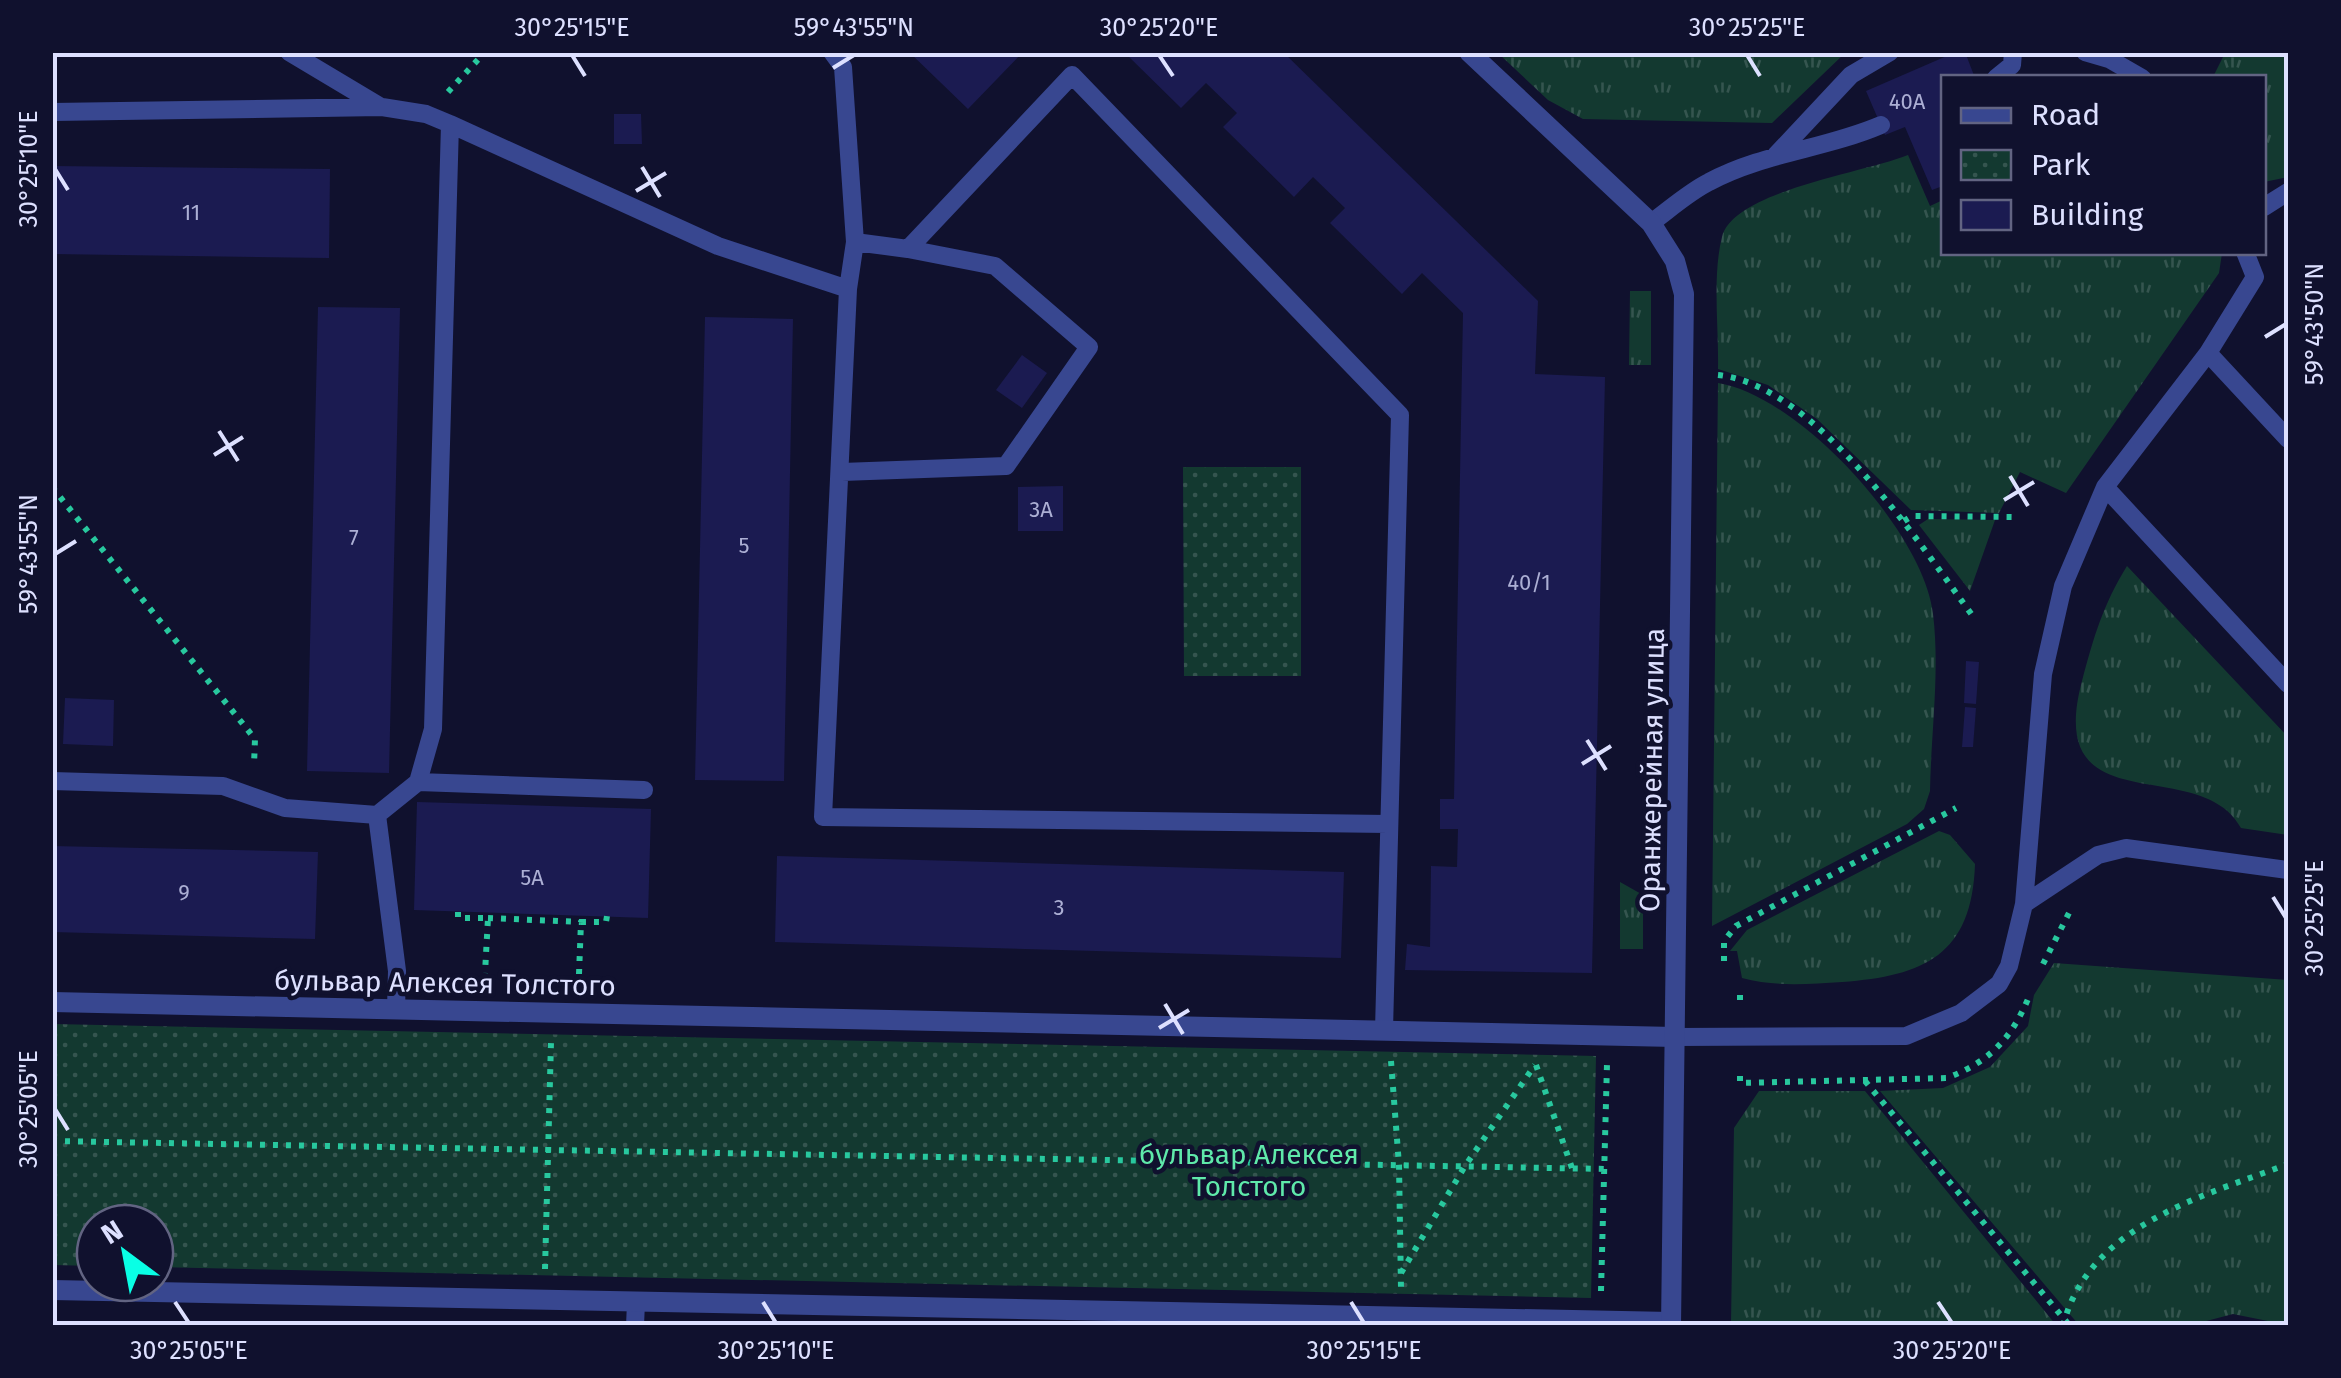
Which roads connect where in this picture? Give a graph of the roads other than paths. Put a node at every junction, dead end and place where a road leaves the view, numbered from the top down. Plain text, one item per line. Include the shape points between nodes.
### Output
1 (289, 52) edge
2 (832, 52) edge
3 (1469, 52) edge
4 (1890, 52) edge
5 (2013, 52) edge
6 (2085, 52) edge
7 (2000, 75) edge
8 (2137, 75) edge
9 (382, 107) junction
10 (52, 112) edge
11 (450, 124) junction
12 (1881, 125) dead end
13 (1775, 156) junction
14 (2288, 192) edge
15 (2266, 206) edge
16 (1652, 222) junction
17 (854, 242) junction
18 (908, 249) junction
19 (2246, 255) edge
20 (848, 289) junction
21 (2208, 353) junction
22 (2288, 439) edge
23 (842, 472) junction
24 (2104, 486) junction
25 (2288, 684) edge
26 (52, 781) edge
27 (418, 782) junction
28 (644, 790) dead end
29 (378, 815) junction
30 (1388, 824) junction
31 (2288, 870) edge
32 (2024, 904) junction
33 (52, 1002) edge
34 (396, 1009) junction
35 (1384, 1030) junction
36 (1676, 1037) junction
37 (52, 1290) edge
38 (636, 1302) junction
39 (1401, 1321) edge
40 (1671, 1324) edge
41 (635, 1326) edge

1 - 9 lane
2 - 17 lane via 843,67
3 - 16 street, Оранжерейная улица
4 - 13 lane via 1851,75
5 - 7 lane via 2012,65
6 - 8 lane
9 - 10 lane
9 - 11 lane
11 - 20 lane via 718,246
11 - 27 lane via 433,729
12 - 13 lane
13 - 16 lane via 1708,182
14 - 15 lane
16 - 36 street, Оранжерейная улица via 1684,294
17 - 18 lane
17 - 20 lane
18 - 23 lane via 995,266 1089,347 1006,466
18 - 30 lane via 1072,75 1400,415
19 - 21 lane via 2255,277
20 - 23 lane
21 - 22 lane
21 - 24 lane
23 - 30 lane via 823,816
24 - 25 lane
24 - 32 lane via 2064,586 2043,674
26 - 29 lane via 224,786 284,808
27 - 28 lane
27 - 29 lane
29 - 34 lane via 398,971
30 - 35 lane
31 - 32 lane via 2126,848 2098,854
32 - 36 lane via 1999,984 1932,1028 1872,1038
33 - 34 street, бульвар Алексея Толстого
34 - 35 street, бульвар Алексея Толстого
35 - 36 street, бульвар Алексея Толстого
36 - 40 street, Оранжерейная улица
37 - 38 street
38 - 39 street
38 - 41 lane
39 - 40 street

